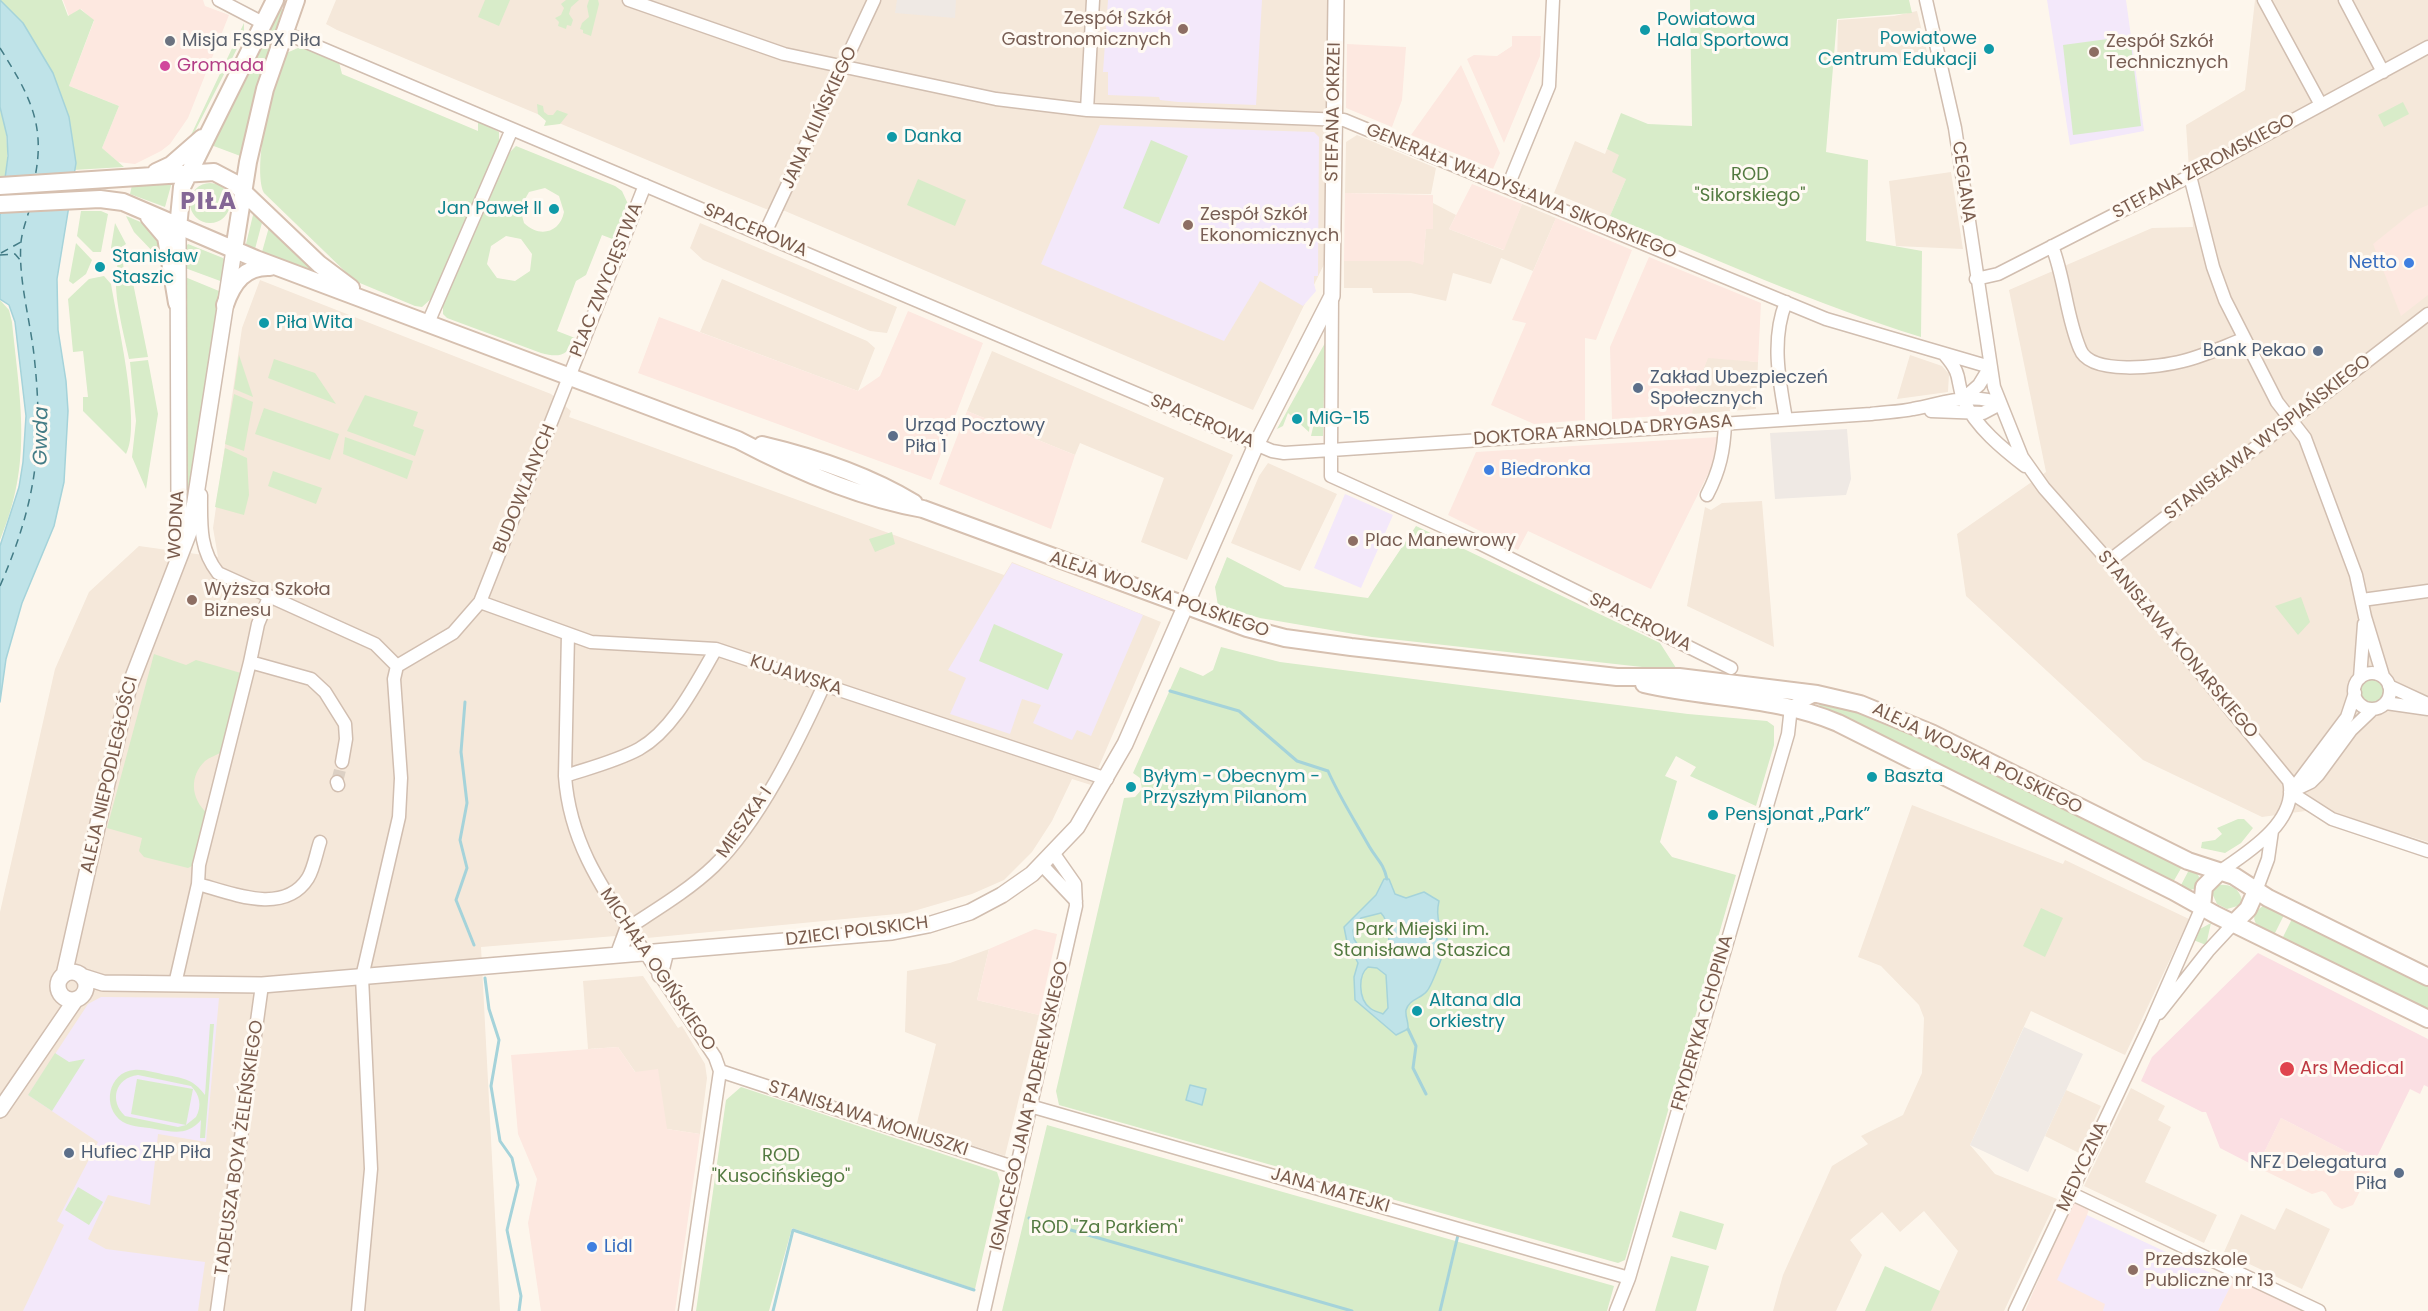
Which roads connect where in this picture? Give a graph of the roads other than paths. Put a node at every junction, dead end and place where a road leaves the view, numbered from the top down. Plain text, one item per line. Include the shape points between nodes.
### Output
1 (219, 0) edge
2 (275, 0) edge
3 (296, 0) edge
4 (628, 0) edge
5 (874, 0) edge
6 (1093, 0) edge
7 (1336, 0) edge
8 (1553, 0) edge
9 (1926, 0) edge
10 (2264, 0) edge
11 (2345, 0) edge
12 (263, 23) junction
13 (283, 32) junction
14 (2428, 47) edge
15 (843, 67) junction
16 (2383, 72) junction
17 (2321, 105) junction
18 (1087, 110) junction
19 (1334, 119) junction
20 (213, 126) junction
21 (512, 129) junction
22 (253, 142) junction
23 (191, 172) junction
24 (2190, 176) junction
25 (137, 178) junction
26 (645, 185) junction
27 (0, 186) edge
28 (1508, 186) junction
29 (243, 191) junction
30 (0, 204) edge
31 (136, 207) junction
32 (276, 224) junction
33 (178, 228) junction
34 (764, 235) junction
35 (2052, 246) junction
36 (234, 250) junction
37 (283, 269) junction
38 (1976, 279) junction
39 (1332, 296) junction
40 (372, 301) junction
41 (1786, 302) junction
42 (177, 303) junction
43 (225, 305) junction
44 (2428, 314) edge
45 (428, 322) junction
46 (2244, 339) junction
47 (1945, 355) junction
48 (1990, 367) junction
49 (569, 376) junction
50 (1963, 399) junction
51 (2000, 404) junction
52 (1911, 410) junction
53 (1970, 413) junction
54 (1786, 419) junction
55 (2291, 420) junction
56 (1725, 423) junction
57 (1256, 445) junction
58 (1330, 450) junction
59 (2029, 468) junction
60 (201, 475) junction
61 (1707, 495) dead end
62 (179, 505) junction
63 (196, 508) junction
64 (2109, 561) junction
65 (175, 569) junction
66 (2428, 591) edge
67 (269, 597) junction
68 (2362, 600) junction
69 (480, 602) junction
70 (1186, 608) junction
71 (2365, 617) junction
72 (568, 634) junction
73 (716, 649) junction
74 (250, 662) junction
75 (397, 666) junction
76 (1731, 668) dead end
77 (1617, 677) junction
78 (2360, 678) junction
79 (2386, 681) junction
80 (824, 685) junction
81 (2355, 693) junction
82 (1816, 694) junction
83 (2385, 703) junction
84 (2428, 704) edge
85 (1791, 707) junction
86 (2373, 709) junction
87 (2428, 709) edge
88 (1817, 715) junction
89 (1788, 734) junction
90 (342, 762) tunnel mouth
91 (565, 776) junction
92 (1107, 779) junction
93 (2290, 792) junction
94 (2272, 831) junction
95 (320, 842) dead end
96 (2428, 851) edge
97 (1054, 854) junction
98 (1042, 865) junction
99 (2219, 872) junction
100 (198, 884) junction
101 (2256, 891) junction
102 (1076, 902) junction
103 (2202, 907) junction
104 (2234, 923) junction
105 (628, 928) junction
106 (666, 951) junction
107 (645, 953) junction
108 (618, 955) junction
109 (660, 975) junction
110 (362, 977) junction
111 (2428, 977) edge
112 (77, 983) junction
113 (175, 984) junction
114 (262, 985) junction
115 (2428, 1019) edge
116 (2151, 1023) junction
117 (51, 1035) junction
118 (720, 1071) junction
119 (1030, 1106) junction
120 (0, 1110) edge
121 (1016, 1168) junction
122 (2070, 1193) junction
123 (1629, 1278) junction
124 (217, 1311) edge
125 (358, 1311) edge
126 (685, 1311) edge
127 (984, 1311) edge
128 (1616, 1311) edge
129 (2015, 1311) edge
130 (2319, 1311) edge

1 - 12 street
2 - 12 main road
3 - 13 main road
4 - 15 street, GENERAŁA WŁADYSŁAWA SIKORSKIEGO via 765,49
5 - 15 street, JANA KILIŃSKIEGO
6 - 18 street
7 - 19 street, STEFANA OKRZEI
8 - 28 street via 1549,86
9 - 38 street, CEGLANA via 1955,128
10 - 17 street
11 - 16 street
12 - 20 main road
13 - 21 street, PLAC ZWYCIĘSTWA
13 - 22 main road
14 - 16 street, STEFANA ŻEROMSKIEGO
15 - 18 street, GENERAŁA WŁADYSŁAWA SIKORSKIEGO via 996,99
15 - 34 street, JANA KILIŃSKIEGO
16 - 17 street, STEFANA ŻEROMSKIEGO
17 - 24 street, STEFANA ŻEROMSKIEGO
18 - 19 street, GENERAŁA WŁADYSŁAWA SIKORSKIEGO
19 - 28 street, GENERAŁA WŁADYSŁAWA SIKORSKIEGO via 1355,123
19 - 39 street, STEFANA OKRZEI
20 - 23 main road
20 - 25 main road via 171,165
21 - 26 street, PLAC ZWYCIĘSTWA
21 - 45 street
22 - 29 main road
22 - 32 main road via 254,185
23 - 25 main road
23 - 29 main road via 222,174
23 - 33 main road via 179,198
24 - 35 street, STEFANA ŻEROMSKIEGO
24 - 46 street via 2219,284
25 - 27 main road
26 - 34 street, SPACEROWA
26 - 49 street, PLAC ZWYCIĘSTWA
28 - 41 street, GENERAŁA WŁADYSŁAWA SIKORSKIEGO
29 - 32 main road
29 - 36 main road
30 - 31 main road via 100,199
31 - 33 main road
31 - 42 main road via 166,237
32 - 40 main road via 319,264
33 - 36 main road
33 - 42 street, WODNA
34 - 57 street, SPACEROWA
35 - 38 street, STEFANA ŻEROMSKIEGO via 1998,274
35 - 46 street via 2061,268 2079,348 2094,364 2176,362
36 - 37 main road
36 - 43 street, WODNA
37 - 40 main road
37 - 43 main road via 248,270 236,281
38 - 48 street, CEGLANA
39 - 57 street, STEFANA OKRZEI
39 - 58 street, STEFANA OKRZEI
40 - 45 main road
41 - 47 street, GENERAŁA WŁADYSŁAWA SIKORSKIEGO via 1836,322
41 - 54 street via 1777,340
42 - 62 street, WODNA
43 - 60 street, WODNA
44 - 55 street, STANISŁAWA WYSPIAŃSKIEGO
45 - 49 main road, ALEJA WOJSKA POLSKIEGO
46 - 55 street via 2277,402
47 - 48 street, GENERAŁA WŁADYSŁAWA SIKORSKIEGO
47 - 50 street via 1958,373
48 - 50 street via 1979,385
48 - 51 street, CEGLANA
49 - 69 street, BUDOWLANYCH
49 - 70 main road, ALEJA WOJSKA POLSKIEGO via 738,440 787,451 833,468 893,491 923,509
50 - 51 street, DOKTORA ARNOLDA DRYGASA via 1984,398
50 - 52 street, DOKTORA ARNOLDA DRYGASA
50 - 53 street
51 - 53 street, DOKTORA ARNOLDA DRYGASA via 1987,412
51 - 59 street, CEGLANA
52 - 53 street, DOKTORA ARNOLDA DRYGASA
52 - 54 street, DOKTORA ARNOLDA DRYGASA
53 - 59 street via 2005,450
54 - 56 street, DOKTORA ARNOLDA DRYGASA
55 - 64 street, STANISŁAWA WYSPIAŃSKIEGO
55 - 68 street via 2306,438 2350,556
56 - 58 street, DOKTORA ARNOLDA DRYGASA
56 - 61 street via 1719,472
57 - 58 street, SPACEROWA via 1284,453
57 - 70 street, DZIECI POLSKICH
58 - 76 street, SPACEROWA via 1331,476 1473,540
59 - 64 street, STANISŁAWA KONARSKIEGO
60 - 63 street, WODNA
60 - 67 street via 201,534 210,564 226,579
62 - 63 street via 185,517
62 - 65 street, WODNA
63 - 65 street, WODNA
64 - 93 street, STANISŁAWA KONARSKIEGO via 2278,766 2289,781
65 - 112 street, ALEJA NIEPODLEGŁOŚCI via 126,699 70,951
66 - 68 street
67 - 74 street
67 - 75 street via 382,648
68 - 71 street
69 - 72 street, KUJAWSKA
69 - 75 street, BUDOWLANYCH via 453,633
70 - 77 main road, ALEJA WOJSKA POLSKIEGO via 1285,638
70 - 92 street, DZIECI POLSKICH
71 - 78 street
71 - 79 street
72 - 73 street, KUJAWSKA via 591,642
72 - 91 street, MICHAŁA OGIŃSKIEGO
73 - 80 street, KUJAWSKA
73 - 91 street via 669,722 650,742
74 - 90 street via 311,679 325,692 345,724
74 - 100 street via 204,845
75 - 110 street via 394,679 401,778 399,817
77 - 82 main road, ALEJA WOJSKA POLSKIEGO via 1678,677
77 - 85 main road, ALEJA WOJSKA POLSKIEGO via 1678,692
78 - 79 street via 2368,674
78 - 81 street
79 - 83 street via 2390,695
79 - 84 street
80 - 92 street, KUJAWSKA
80 - 105 street, MIESZKA I via 785,763 732,847 704,876
81 - 86 street via 2360,703
81 - 93 street via 2347,717
82 - 85 street
82 - 99 main road, ALEJA WOJSKA POLSKIEGO via 1860,704 1902,720 2134,835
83 - 86 street
83 - 87 street
85 - 88 main road, ALEJA WOJSKA POLSKIEGO
85 - 89 street, FRYDERYKA CHOPINA
86 - 93 street via 2351,730 2311,782
88 - 89 street via 1800,721
88 - 103 main road, ALEJA WOJSKA POLSKIEGO
89 - 123 street, FRYDERYKA CHOPINA
91 - 105 street, MICHAŁA OGIŃSKIEGO via 566,796 585,856
92 - 97 street, DZIECI POLSKICH
93 - 94 street via 2289,802
93 - 96 street via 2332,819
94 - 99 street
94 - 101 street via 2268,859
95 - 100 street via 307,879 293,892 276,899 245,897
97 - 98 street, DZIECI POLSKICH
97 - 102 street, IGNACEGO JANA PADEREWSKIEGO via 1073,880
98 - 102 street
98 - 106 street, DZIECI POLSKICH via 982,906 928,926
99 - 101 main road via 2234,876
99 - 103 main road via 2204,887
100 - 113 street
101 - 104 main road via 2248,909
101 - 111 main road
102 - 119 street, IGNACEGO JANA PADEREWSKIEGO
103 - 104 main road
103 - 116 street, MEDYCZNA
104 - 115 main road
104 - 116 street, MEDYCZNA
105 - 107 street, MICHAŁA OGIŃSKIEGO
105 - 108 street
106 - 107 street, DZIECI POLSKICH
106 - 109 street
107 - 108 street, DZIECI POLSKICH
107 - 109 street, MICHAŁA OGIŃSKIEGO
108 - 110 street, DZIECI POLSKICH
109 - 118 street, MICHAŁA OGIŃSKIEGO via 715,1057
110 - 114 street, DZIECI POLSKICH
110 - 125 street via 370,1169
112 - 113 street, DZIECI POLSKICH
112 - 117 street, ALEJA NIEPODLEGŁOŚCI
112 - 117 street, ALEJA NIEPODLEGŁOŚCI via 68,999 61,994
113 - 114 street, DZIECI POLSKICH
114 - 124 street, TADEUSZA BOYA ŻELEŃSKIEGO
116 - 122 street, MEDYCZNA
117 - 120 street, ALEJA NIEPODLEGŁOŚCI
118 - 121 street, STANISŁAWA MONIUSZKI
118 - 126 street, MICHAŁA OGIŃSKIEGO
119 - 121 street, IGNACEGO JANA PADEREWSKIEGO
119 - 123 street, JANA MATEJKI
121 - 127 street, IGNACEGO JANA PADEREWSKIEGO
122 - 129 street, MEDYCZNA
122 - 130 street
123 - 128 street, FRYDERYKA CHOPINA

